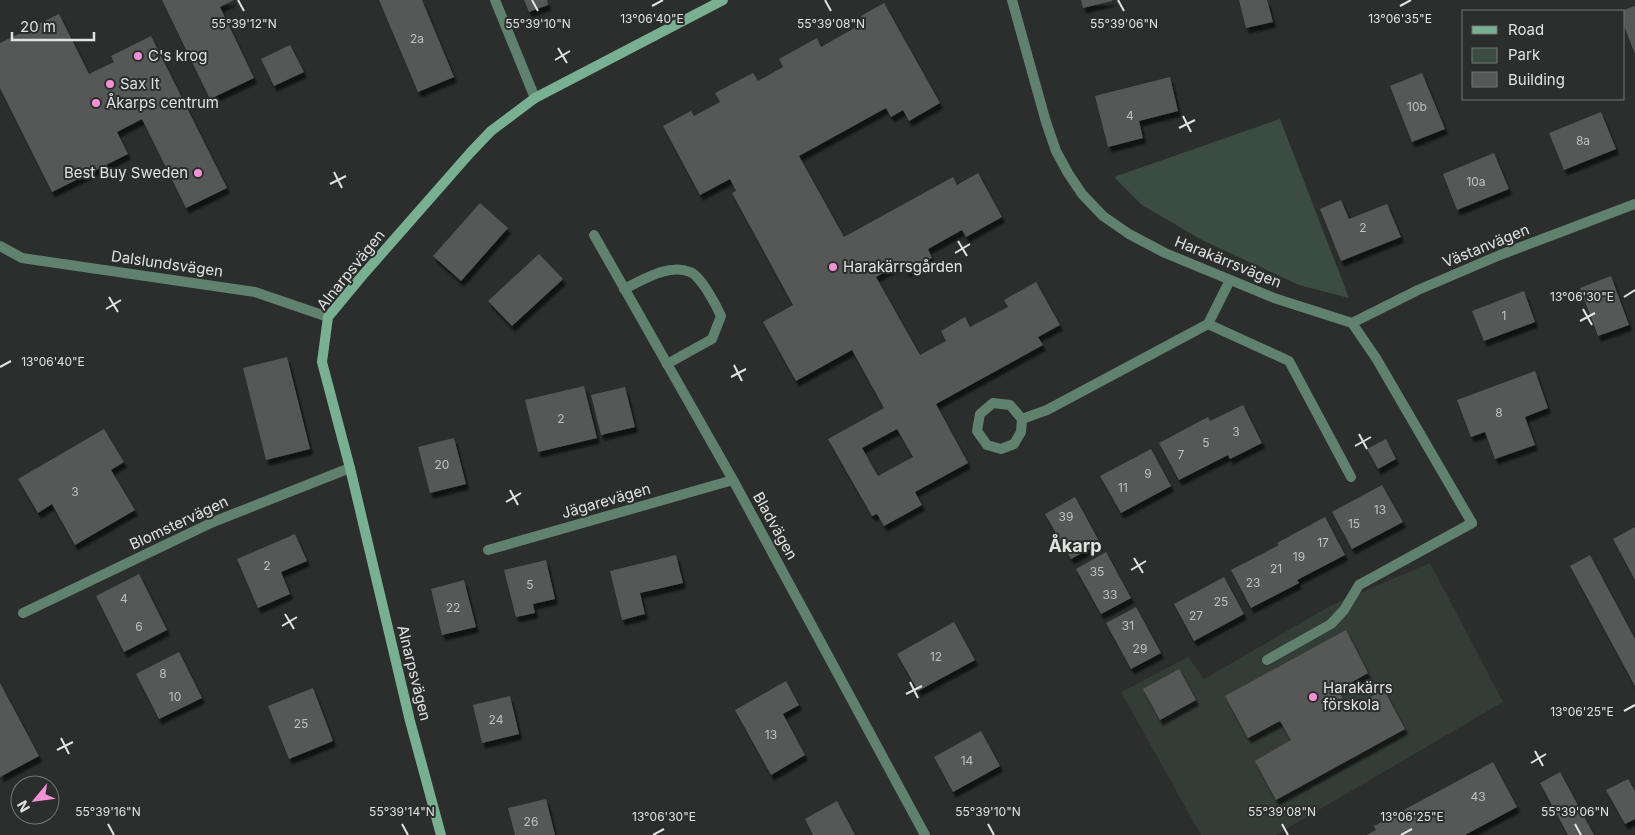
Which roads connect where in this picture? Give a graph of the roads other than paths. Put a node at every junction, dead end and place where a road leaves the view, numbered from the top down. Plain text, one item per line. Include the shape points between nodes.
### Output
1 (495, 0) edge
2 (723, 0) edge
3 (1012, 0) edge
4 (535, 98) junction
5 (1635, 204) edge
6 (594, 235) dead end
7 (0, 246) edge
8 (1230, 280) junction
9 (624, 289) junction
10 (328, 316) junction
11 (1352, 323) junction
12 (1208, 324) junction
13 (667, 364) junction
14 (1022, 419) junction
15 (350, 468) junction
16 (1351, 477) dead end
17 (733, 480) junction
18 (488, 550) dead end
19 (23, 613) dead end
20 (1266, 660) dead end
21 (441, 835) edge
22 (925, 835) edge

1 - 4 street
2 - 4 street, Alnarpsvägen
3 - 8 street, Harakärrsvägen via 1056,151 1082,194 1129,234
4 - 10 street, Alnarpsvägen via 470,153
5 - 11 street, Västanvägen via 1500,255
6 - 9 street, Bladvägen
7 - 10 street, Dalslundsvägen via 22,258 255,292
8 - 11 street, Harakärrsvägen
8 - 12 street
9 - 13 street, Bladvägen
9 - 13 street via 676,269 692,272 710,294 721,316 712,339
10 - 15 street, Alnarpsvägen via 322,362
11 - 20 street via 1376,358 1472,523 1359,585 1331,624
12 - 14 street via 1048,410
12 - 16 street via 1290,361
13 - 17 street, Bladvägen
14 - 14 street via 1021,432 1014,444 1001,449 987,445 977,431 980,414 993,403 1010,405
15 - 19 street, Blomstervägen via 213,522
15 - 21 street, Alnarpsvägen via 410,721
17 - 18 street, Jägarevägen
17 - 22 street, Bladvägen

